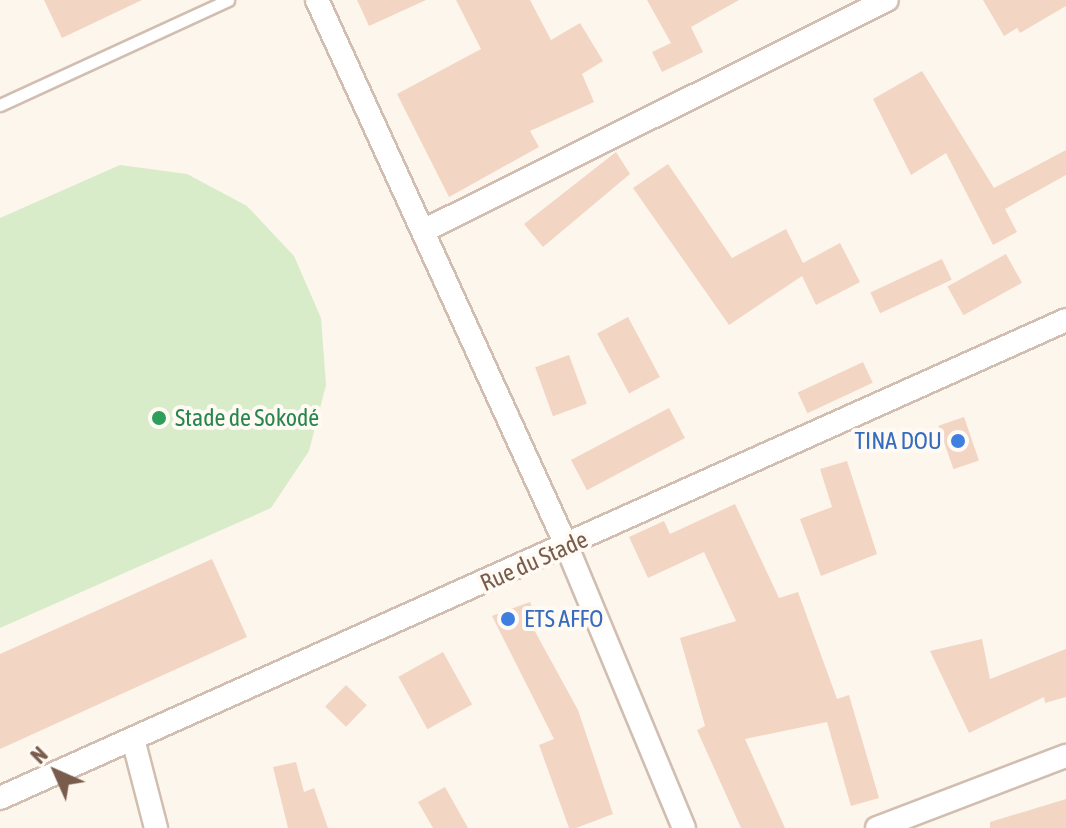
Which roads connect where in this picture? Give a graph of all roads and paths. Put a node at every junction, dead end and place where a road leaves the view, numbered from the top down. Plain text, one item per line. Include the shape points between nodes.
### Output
1 (228, 0) edge
2 (317, 0) edge
3 (887, 0) edge
4 (0, 105) edge
5 (423, 231) junction
6 (1066, 320) edge
7 (567, 547) junction
8 (133, 739) junction
9 (1066, 756) edge
10 (0, 798) edge
11 (156, 828) edge
12 (684, 828) edge
13 (877, 828) edge

1 - 4 lane
2 - 5 street
3 - 5 street
5 - 7 street
6 - 7 street, Rue du Stade
7 - 8 street, Rue du Stade
7 - 12 street
8 - 10 street, Rue du Stade
8 - 11 street
9 - 13 street

